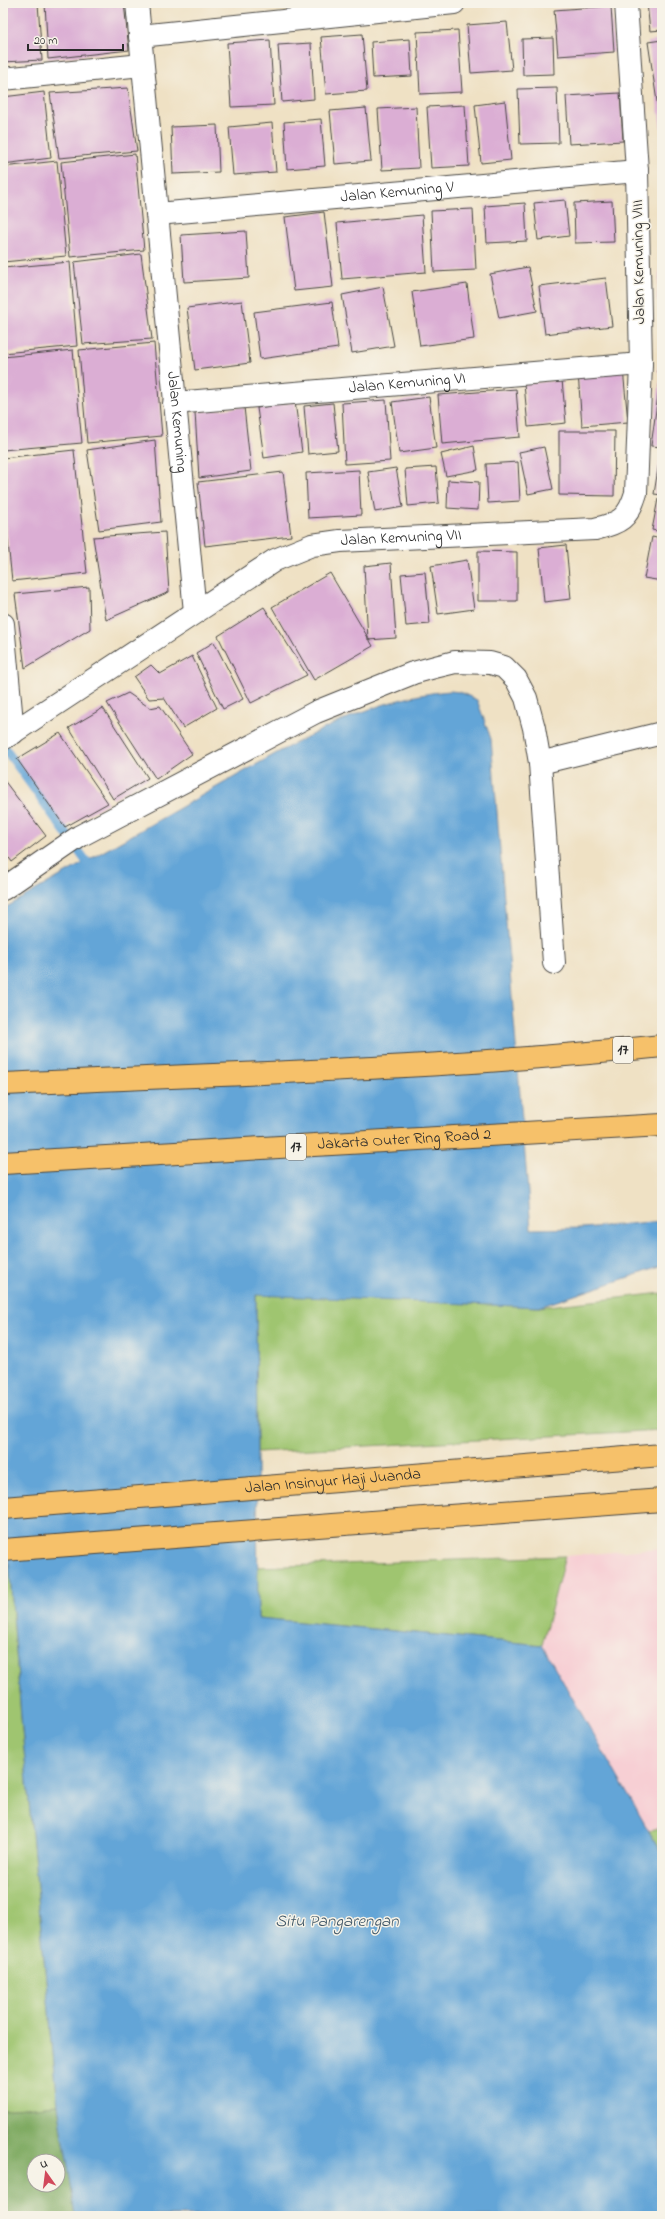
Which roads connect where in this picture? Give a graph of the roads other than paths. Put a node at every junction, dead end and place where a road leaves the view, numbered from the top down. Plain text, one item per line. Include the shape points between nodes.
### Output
1 (137, 3) edge
2 (454, 3) edge
3 (626, 3) edge
4 (140, 36) junction
5 (142, 65) junction
6 (3, 79) edge
7 (637, 171) junction
8 (156, 214) junction
9 (641, 364) junction
10 (174, 403) junction
11 (624, 518) joint
12 (195, 612) junction
13 (3, 624) edge
14 (662, 733) edge
15 (7, 736) edge
16 (540, 763) junction
17 (3, 890) edge
18 (554, 963) dead end
19 (662, 1046) edge
20 (3, 1084) edge
21 (662, 1125) edge
22 (3, 1163) edge
23 (662, 1455) edge
24 (662, 1500) edge
25 (3, 1508) edge
26 (3, 1550) edge

1 - 4 street, Jalan Kemuning
2 - 4 street
3 - 7 street, Jalan Kemuning VIII
4 - 5 street, Jalan Kemuning
5 - 6 street
5 - 8 street, Jalan Kemuning
7 - 8 street, Jalan Kemuning V
7 - 9 street, Jalan Kemuning VIII
8 - 10 street, Jalan Kemuning
9 - 10 street, Jalan Kemuning VI
9 - 11 street, Jalan Kemuning VIII via 636,493 632,506
10 - 12 street, Jalan Kemuning
11 - 12 street, Jalan Kemuning VII via 595,529 340,541 312,545 274,560
12 - 15 street
13 - 15 street
14 - 16 street
16 - 17 street via 526,698 516,679 504,667 490,663 455,662 413,673 316,712 80,836 53,852
16 - 18 street
19 - 20 highway, 17 via 429,1064
21 - 22 highway, Jakarta Outer Ring Road 2 / 17
23 - 25 highway, Jalan Insinyur Haji Juanda
24 - 26 highway

